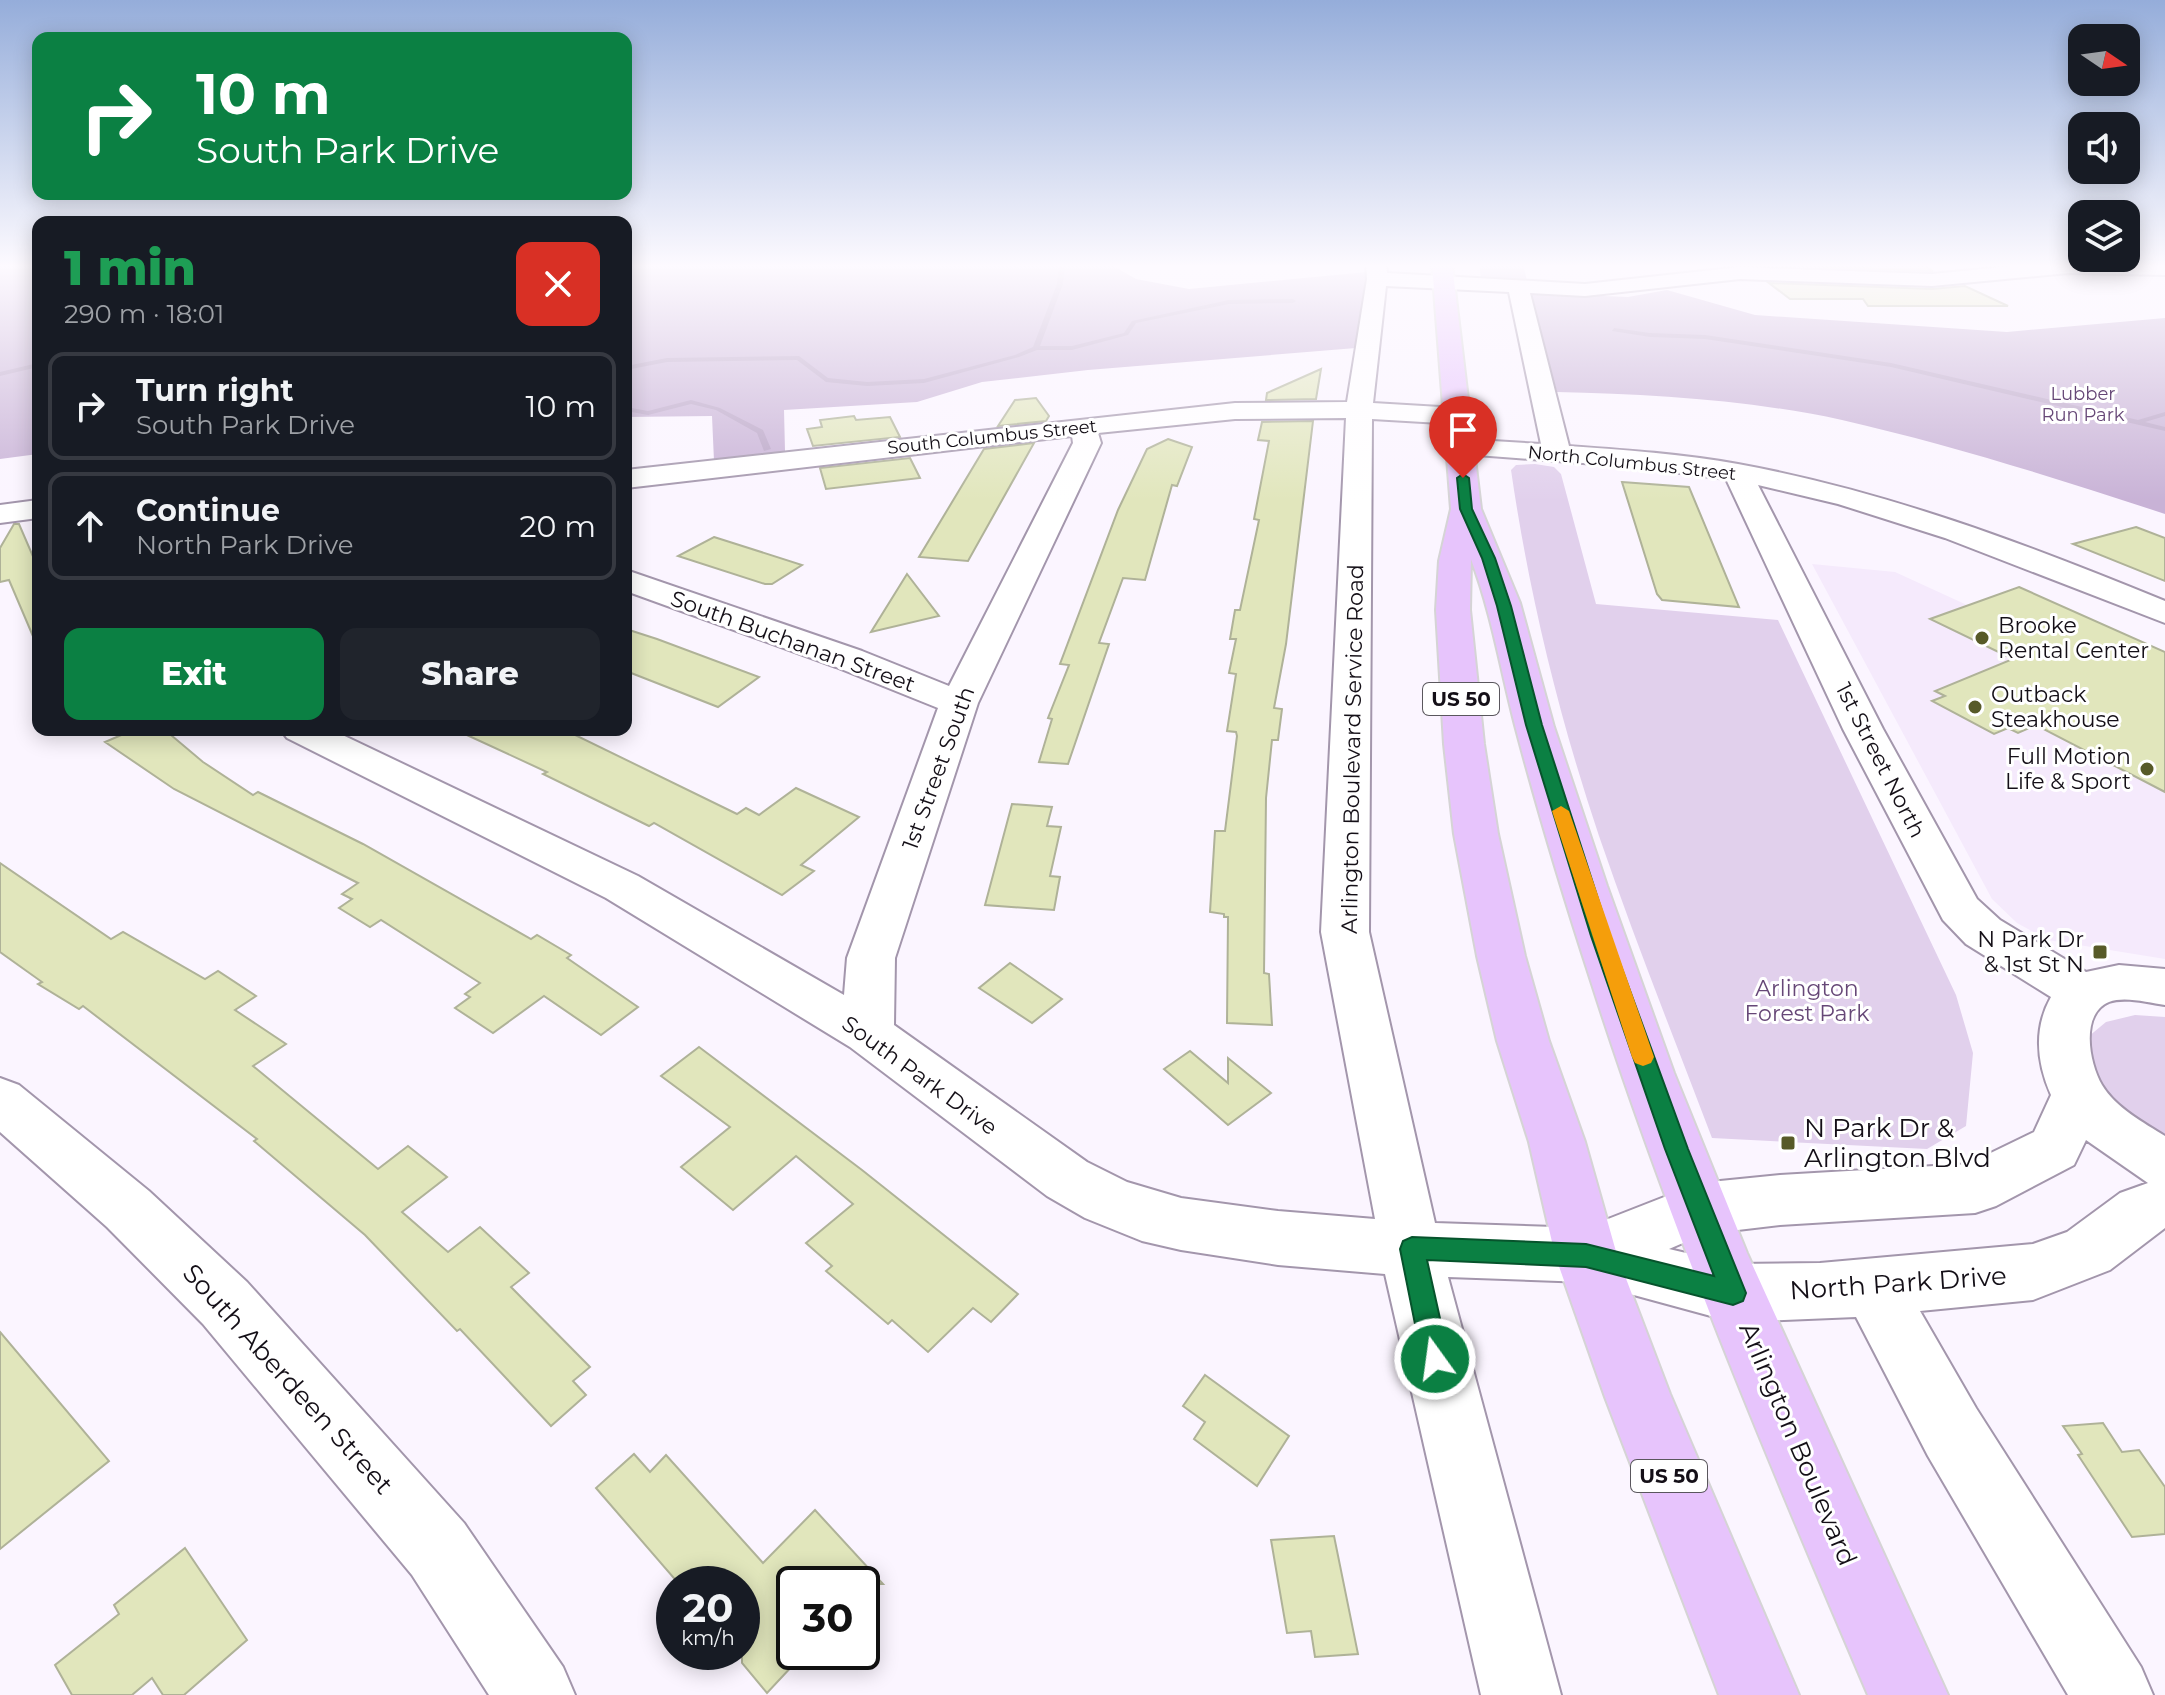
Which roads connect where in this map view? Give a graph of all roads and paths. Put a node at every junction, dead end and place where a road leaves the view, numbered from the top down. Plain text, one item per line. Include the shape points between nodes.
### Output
1 (1368, 343) edge
2 (1451, 343) edge
3 (1531, 343) edge
4 (1359, 410) junction
5 (1457, 411) junction
6 (1084, 428) junction
7 (1460, 447) junction
8 (1557, 454) junction
9 (1737, 473) junction
10 (632, 478) edge
11 (1466, 509) junction
12 (32, 510) edge
13 (0, 514) edge
14 (632, 582) edge
15 (2165, 613) edge
16 (959, 703) junction
17 (313, 736) edge
18 (2165, 987) edge
19 (2085, 995) junction
20 (868, 1033) junction
21 (2078, 1096) junction
22 (0, 1100) edge
23 (2165, 1165) edge
24 (2165, 1202) edge
25 (1700, 1209) junction
26 (1412, 1249) junction
27 (1586, 1255) junction
28 (1733, 1293) junction
29 (1888, 1316) junction
30 (535, 1695) edge
31 (1521, 1695) edge
32 (1759, 1695) edge
33 (1908, 1695) edge
34 (2113, 1695) edge

1 - 4 street, Arlington Boulevard Service Road
2 - 5 highway, Arlington Boulevard / US 50
3 - 8 street
4 - 5 street, South Columbus Street
4 - 6 street, South Columbus Street via 1235,411
4 - 26 street, Arlington Boulevard Service Road via 1345,932
5 - 7 highway, Arlington Boulevard / US 50
6 - 10 street, South Columbus Street
6 - 16 street, 1st Street South via 1087,443
7 - 8 street, North Columbus Street
7 - 11 highway, Arlington Boulevard / US 50
8 - 9 street, North Columbus Street
9 - 15 street, North Columbus Street via 1911,514
9 - 19 street, 1st Street North via 1959,909 1983,932
11 - 25 highway, Arlington Boulevard / US 50 via 1504,606 1534,725 1612,972
11 - 27 highway, Arlington Boulevard / US 50 via 1455,561 1453,610 1476,834 1523,1041 1557,1142
12 - 13 street
14 - 16 street, South Buchanan Street
16 - 20 street, 1st Street South via 871,958
17 - 20 street, South Park Drive via 622,887
18 - 19 street via 2102,985
19 - 21 street via 2063,1023 2064,1053
20 - 26 street, South Park Drive via 1036,1158 1142,1215 1229,1232
21 - 23 street via 2117,1133
21 - 25 street via 2054,1148 1975,1188
22 - 30 street, South Aberdeen Street via 128,1209 225,1303 438,1549
24 - 29 street, North Park Drive via 2141,1211 2088,1251
25 - 27 street
25 - 28 highway, Arlington Boulevard / US 50
26 - 27 street, South Park Drive
26 - 31 street, Arlington Boulevard Service Road via 1428,1332
27 - 28 street, North Park Drive
27 - 32 highway, Arlington Boulevard / US 50
28 - 29 street, North Park Drive
28 - 33 highway, Arlington Boulevard / US 50
29 - 34 street via 1952,1432

